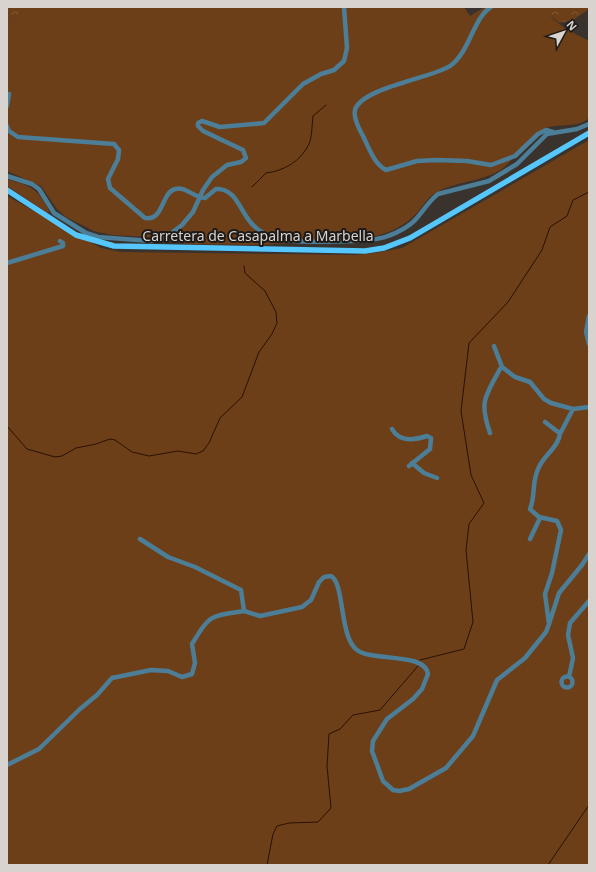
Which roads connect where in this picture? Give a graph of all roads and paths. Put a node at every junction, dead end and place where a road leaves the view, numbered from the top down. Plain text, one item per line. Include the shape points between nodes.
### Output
1 (344, 7) edge
2 (491, 7) edge
3 (9, 94) dead end
4 (7, 106) edge
5 (589, 124) edge
6 (7, 126) edge
7 (553, 132) junction
8 (589, 133) edge
9 (7, 176) edge
10 (7, 190) edge
11 (200, 198) junction
12 (60, 241) dead end
13 (7, 263) edge
14 (589, 316) edge
15 (589, 344) edge
16 (494, 346) dead end
17 (502, 367) junction
18 (589, 407) edge
19 (573, 409) junction
20 (545, 422) dead end
21 (392, 428) dead end
22 (560, 432) junction
23 (490, 433) dead end
24 (437, 478) dead end
25 (540, 517) junction
26 (140, 538) dead end
27 (530, 540) dead end
28 (589, 554) edge
29 (589, 601) edge
30 (244, 611) junction
31 (549, 624) junction
32 (569, 677) dead end
33 (7, 765) edge

1 - 11 street via 346,55 339,66 303,84 264,124 220,127 202,121 198,123 203,131 243,150 246,155 242,162 226,165 217,172
2 - 7 street via 483,13 463,52 449,66 404,82 360,102 356,109 356,120 375,162 386,170 417,161 436,160 491,165 515,156 538,134 546,130
3 - 4 street
5 - 7 street via 577,130
6 - 11 street via 9,131 18,137 114,144 119,150 118,159 108,179 110,188 145,218 149,219 162,209 168,194 173,190 184,189
7 - 11 street via 547,134 523,158 497,177 438,194 415,220 388,237 370,240 278,239 252,224 234,198 225,190 216,189 205,198
8 - 10 main road, Carretera de Casapalma a Marbella via 410,238 384,248 364,251 114,246 76,235
9 - 11 street via 32,184 39,189 50,208 61,219 98,237 151,240 169,235 193,212
12 - 13 street via 63,246
14 - 15 street via 586,332
16 - 17 street
17 - 19 street via 514,377 530,382 538,393 551,403
17 - 23 street via 485,398 484,416
18 - 19 street
19 - 22 street
20 - 22 street
21 - 24 street via 401,437 409,439 430,437 430,449 411,465
22 - 25 street via 557,442 539,466 533,485 534,500 530,510
25 - 27 street
25 - 31 street via 557,521 561,528 545,594
26 - 30 street via 168,557 204,571 241,590
28 - 31 street via 559,593
29 - 32 street via 570,623 568,635 573,658
30 - 31 street via 260,616 302,607 311,600 319,582 324,577 331,576 338,583 343,617 353,647 357,651 374,657 418,662 426,668 428,674 422,689 387,719 373,741 372,751 383,781 388,788 399,791 409,789 446,768 473,736 497,680 533,650
30 - 33 street via 214,616 203,625 192,644 195,663 192,674 182,677 168,671 151,670 112,678 39,749

